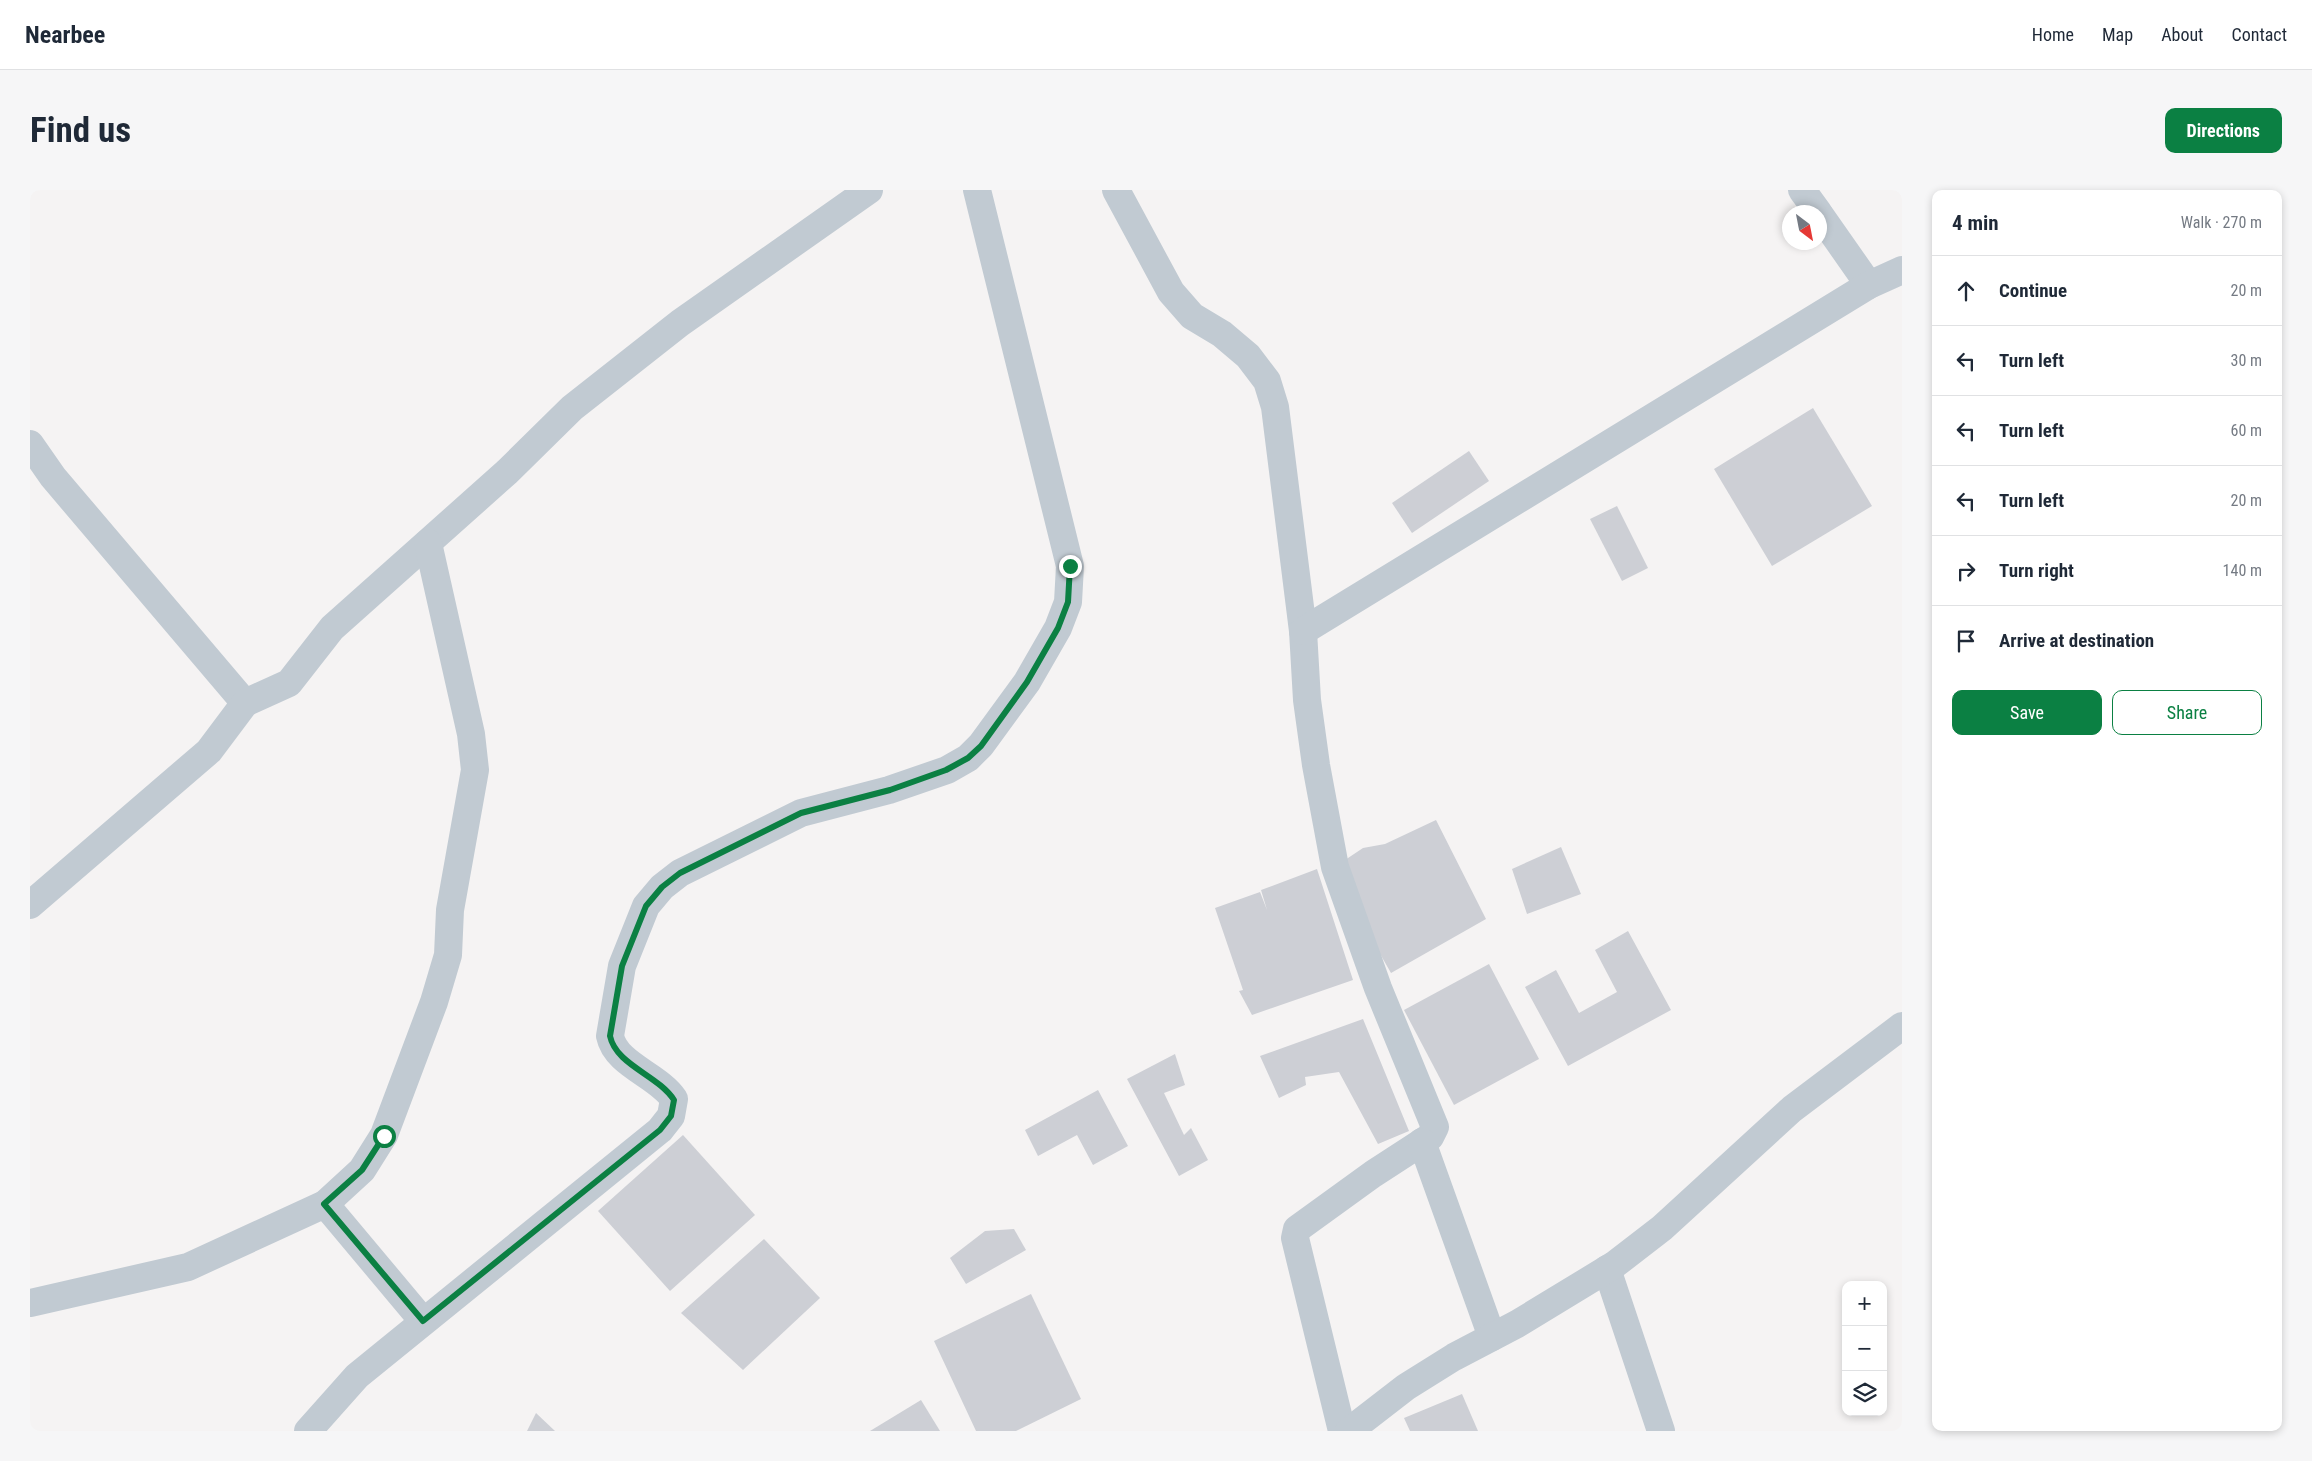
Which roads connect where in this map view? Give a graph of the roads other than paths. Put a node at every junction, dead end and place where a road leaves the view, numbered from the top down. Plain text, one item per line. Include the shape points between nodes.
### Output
1 (869, 190) edge
2 (977, 190) edge
3 (1116, 190) edge
4 (1802, 190) edge
5 (1813, 205) edge
6 (1827, 221) edge
7 (1891, 281) edge
8 (30, 444) edge
9 (428, 543) junction
10 (1303, 631) junction
11 (246, 703) junction
12 (30, 905) edge
13 (1902, 1026) edge
14 (1422, 1142) junction
15 (324, 1204) junction
16 (1607, 1269) junction
17 (30, 1303) edge
18 (423, 1321) junction
19 (1492, 1337) junction
20 (308, 1431) edge
21 (1342, 1431) edge
22 (1349, 1431) edge
23 (1661, 1431) edge

1 - 9 street via 680,323 572,408
2 - 18 street via 1070,566 1068,602 1058,628 1027,682 981,746 968,758 946,770 890,790 801,813 680,873 662,887 646,906 622,966 610,1036 621,1056 667,1089 674,1100 671,1116 660,1130
3 - 10 street via 1171,292 1192,316 1222,334 1248,356 1267,381 1275,407
4 - 5 street
6 - 7 street
7 - 10 street
8 - 11 street via 53,477
9 - 11 street via 332,628 289,683
9 - 15 street via 472,734 475,770 450,910 448,955 384,1136 362,1170
10 - 14 street via 1307,700 1335,867 1378,988 1434,1126 1434,1133
11 - 12 street via 209,751
13 - 16 street via 1792,1109 1662,1228
14 - 19 street
14 - 21 street via 1297,1229 1295,1238
15 - 17 street via 188,1267
15 - 18 street
16 - 19 street
16 - 23 street
18 - 20 street via 357,1376
19 - 22 street via 1406,1387

